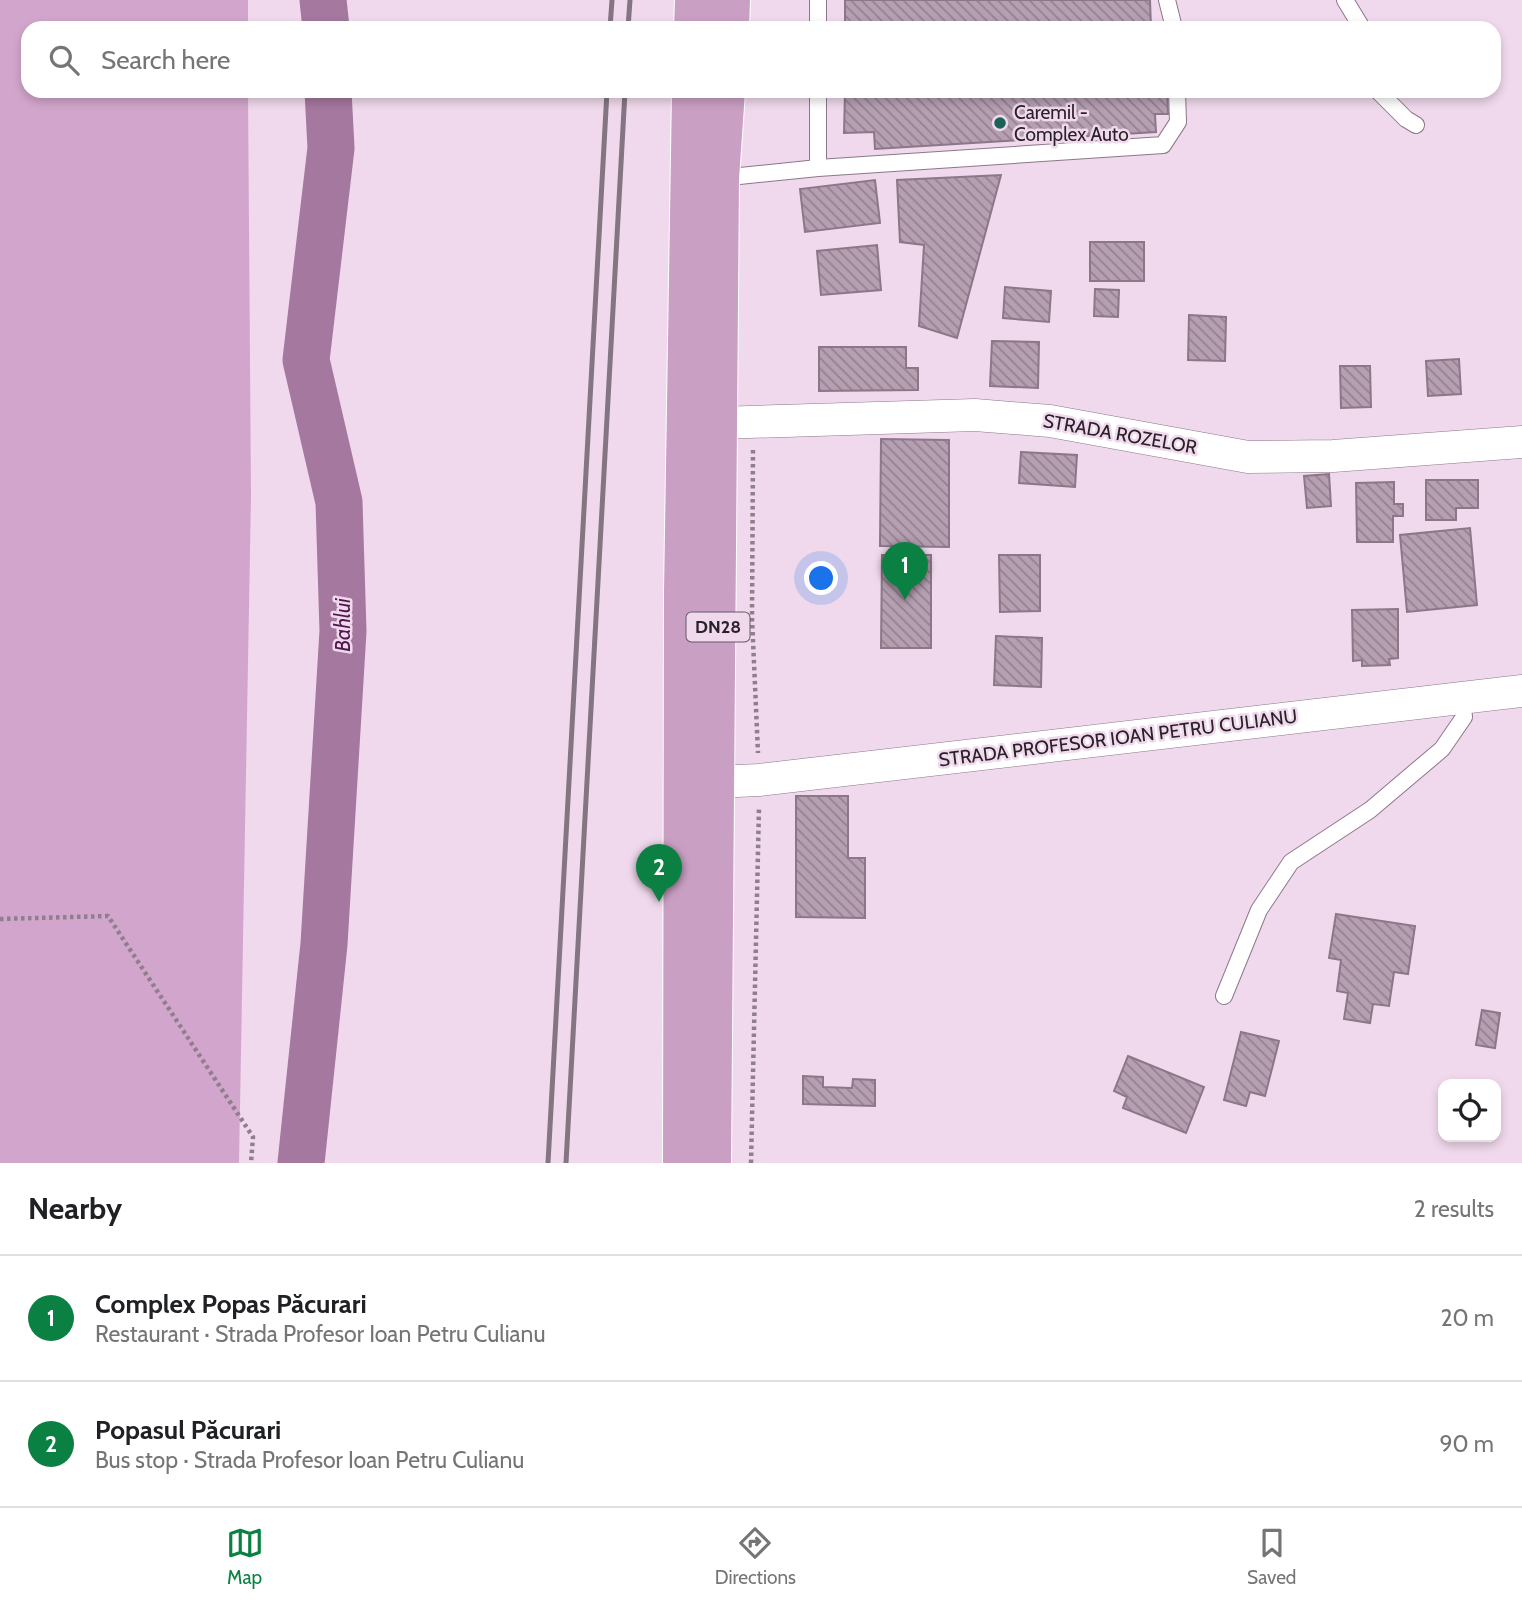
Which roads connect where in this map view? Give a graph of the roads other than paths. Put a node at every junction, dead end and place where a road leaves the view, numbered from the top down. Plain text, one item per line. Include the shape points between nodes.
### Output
1 (694, 0) edge
2 (732, 0) edge
3 (818, 0) edge
4 (1167, 0) edge
5 (1345, 0) edge
6 (693, 21) edge
7 (730, 21) edge
8 (818, 21) edge
9 (1172, 21) edge
10 (1358, 21) edge
11 (691, 98) edge
12 (726, 98) edge
13 (818, 98) edge
14 (1177, 98) edge
15 (1385, 98) edge
16 (1416, 125) dead end
17 (818, 168) junction
18 (720, 178) junction
19 (735, 422) junction
20 (1522, 442) edge
21 (1522, 691) edge
22 (1462, 698) junction
23 (715, 782) junction
24 (1224, 996) dead end
25 (681, 1163) edge
26 (712, 1163) edge

1 - 6 highway
2 - 7 highway
3 - 8 lane
4 - 9 lane
5 - 10 lane
11 - 25 highway, DN28
12 - 18 highway, DN28
13 - 17 lane
14 - 17 lane via 1178,122 1163,145
15 - 16 lane
17 - 18 lane
18 - 19 highway, DN28
19 - 20 street, STRADA ROZELOR via 975,415 1050,421 1248,457 1333,456
19 - 23 highway, DN28
21 - 22 street, STRADA PROFESOR IOAN PETRU CULIANU
22 - 23 street, STRADA PROFESOR IOAN PETRU CULIANU
22 - 24 lane via 1464,717 1442,749 1370,810 1292,862 1258,910
23 - 26 highway, DN28

